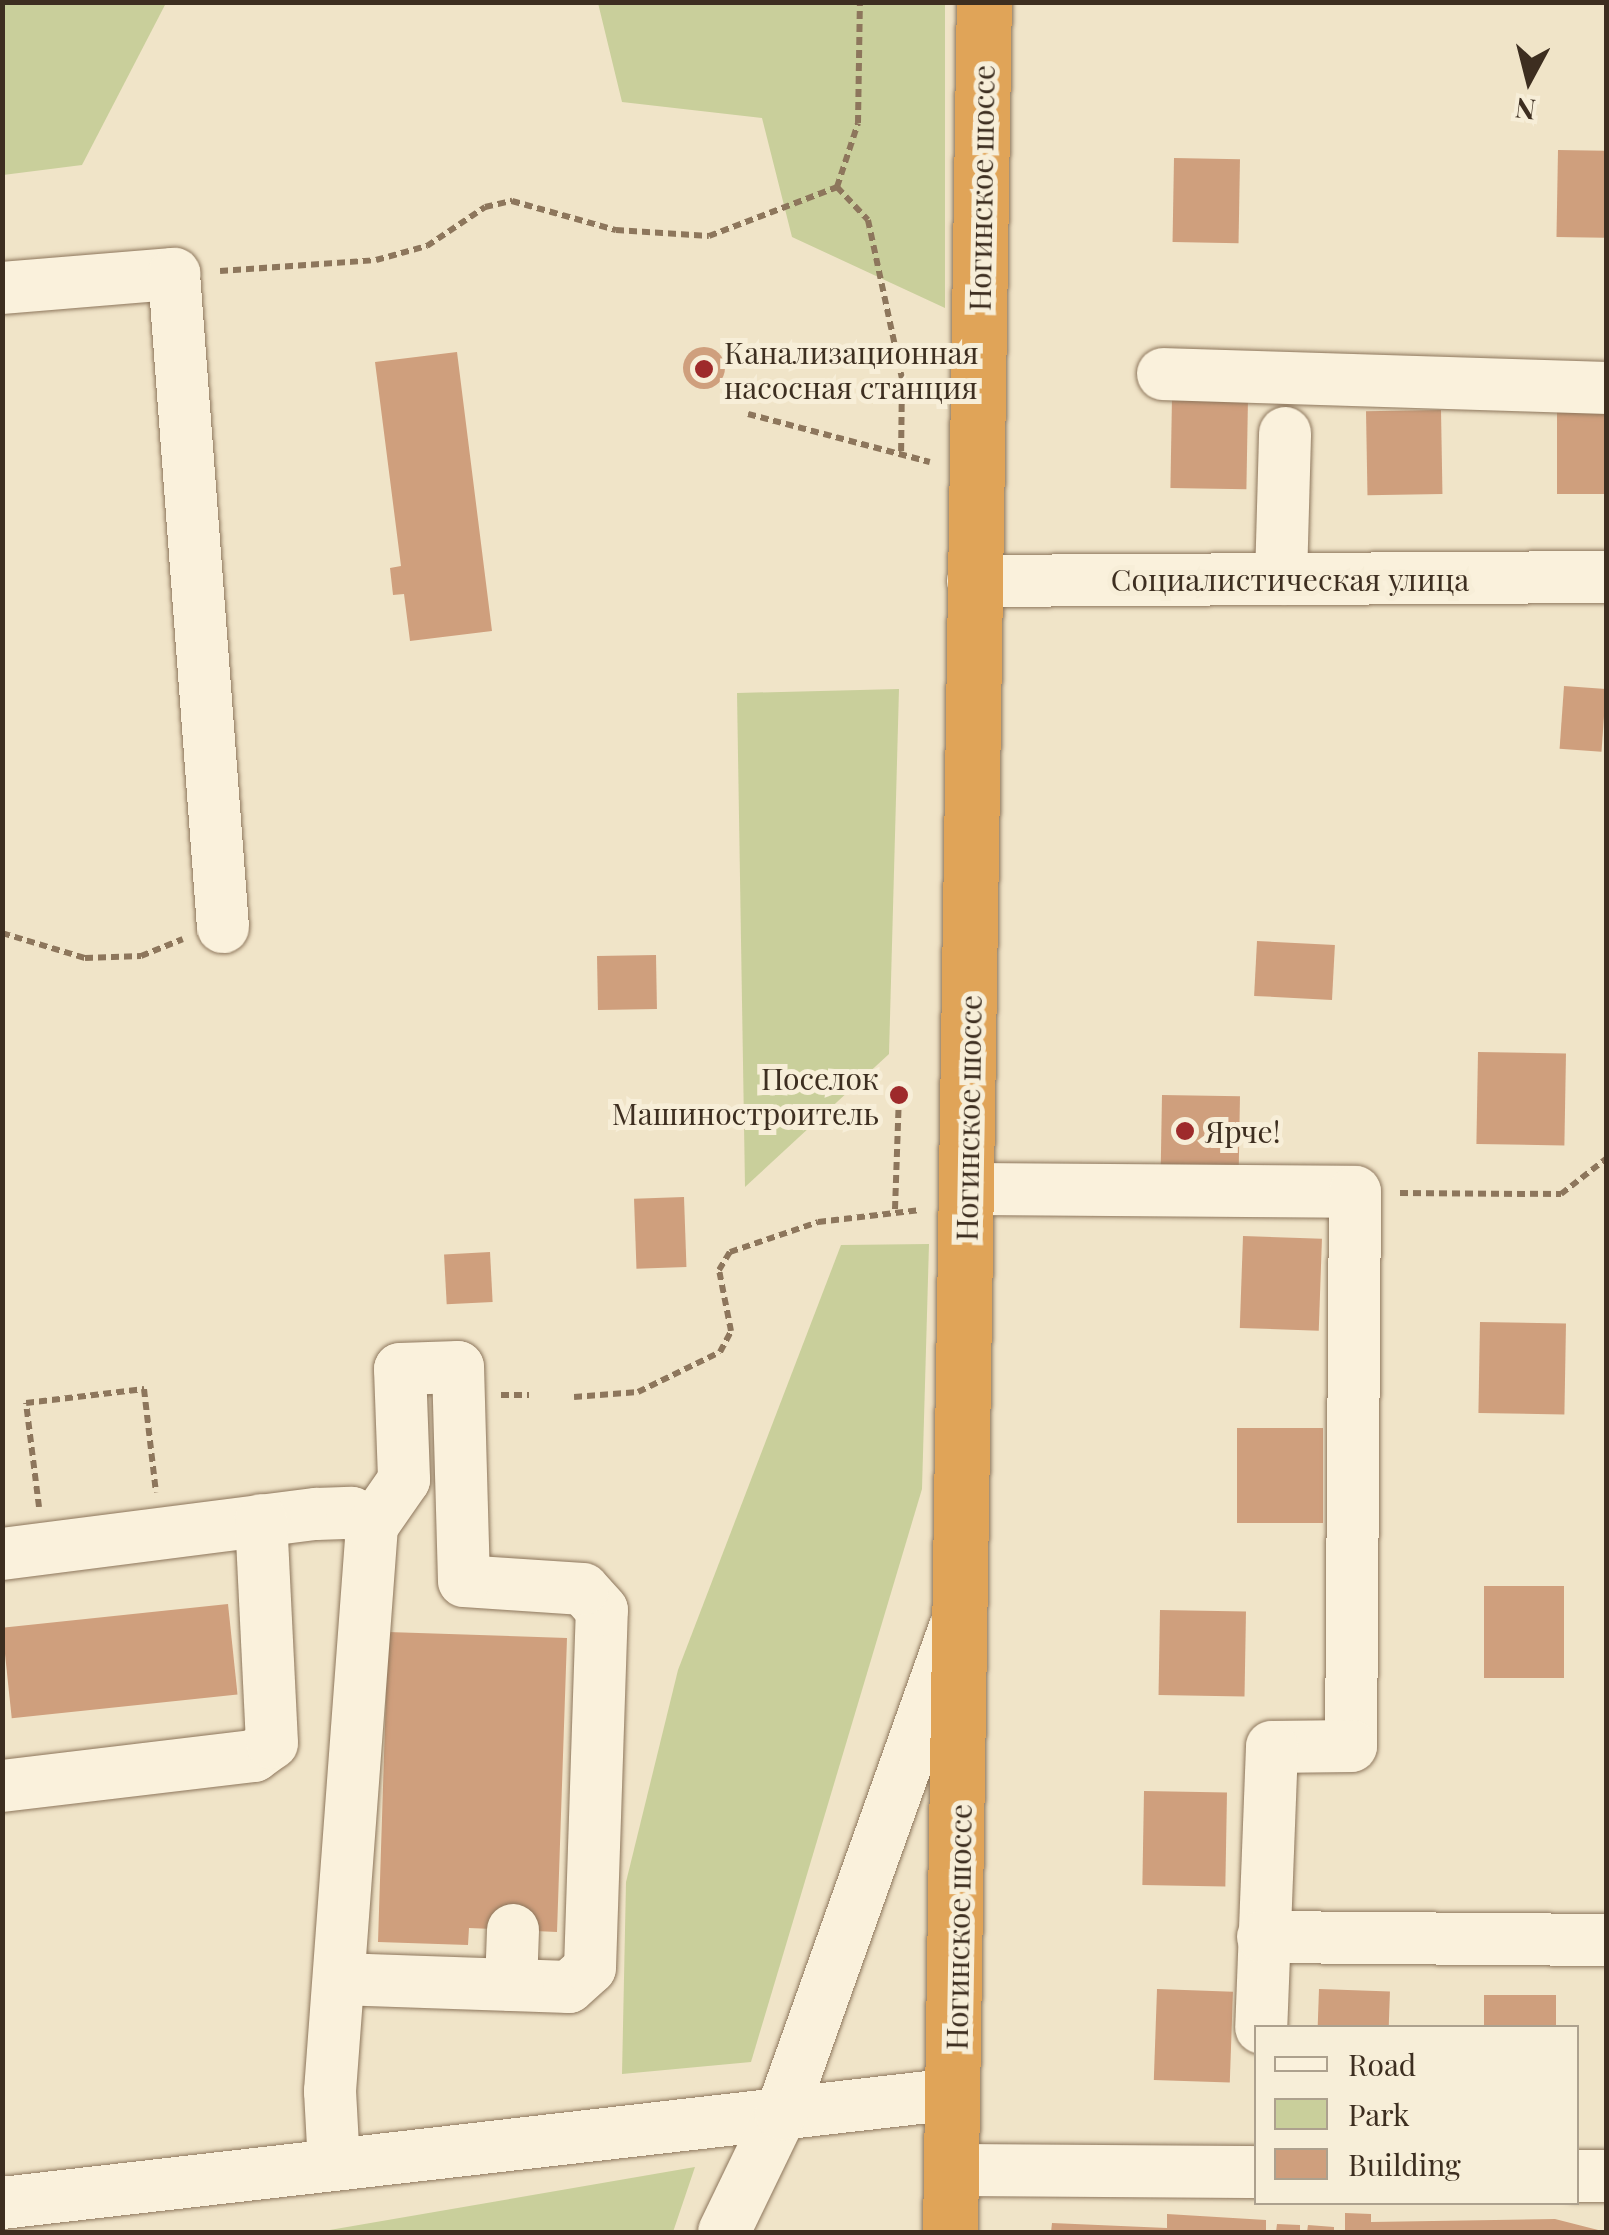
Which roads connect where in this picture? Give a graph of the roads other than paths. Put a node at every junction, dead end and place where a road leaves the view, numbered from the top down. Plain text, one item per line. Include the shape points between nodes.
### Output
1 (984, 2) edge
2 (2, 288) edge
3 (1163, 374) dead end
4 (1606, 388) edge
5 (1285, 434) dead end
6 (1606, 577) edge
7 (1281, 579) junction
8 (974, 581) junction
9 (223, 928) road end
10 (967, 1200) junction
11 (261, 1520) junction
12 (372, 1526) junction
13 (23, 1551) edge
14 (966, 1596) junction
15 (2, 1786) edge
16 (513, 1930) dead end
17 (1264, 1937) junction
18 (1606, 1940) edge
19 (339, 1979) junction
20 (511, 1985) junction
21 (1260, 2025) edge
22 (954, 2094) junction
23 (782, 2114) junction
24 (334, 2165) junction
25 (951, 2170) junction
26 (1254, 2172) edge
27 (1579, 2176) edge
28 (1606, 2176) edge
29 (2, 2202) edge
30 (724, 2232) edge
31 (950, 2232) edge

1 - 8 highway, Ногинское шоссе
2 - 9 street via 174,274
3 - 4 street
5 - 7 street
6 - 7 street, Социалистическая улица
7 - 8 street, Социалистическая улица
8 - 10 highway, Ногинское шоссе
10 - 14 highway, Ногинское шоссе
10 - 17 street via 1355,1192 1351,1746 1272,1748
11 - 12 street via 352,1513
11 - 13 street
11 - 15 street via 272,1743 254,1756
12 - 19 street
12 - 20 street via 404,1480 400,1369 458,1367 464,1581 598,1596 590,1968 569,1987
14 - 22 highway, Ногинское шоссе
14 - 23 street
16 - 20 street
17 - 18 street
17 - 21 street
19 - 20 street
19 - 24 street
22 - 23 street
22 - 25 highway, Ногинское шоссе
23 - 24 street
23 - 30 street
24 - 29 street
25 - 26 street
25 - 31 highway, Ногинское шоссе
27 - 28 street

